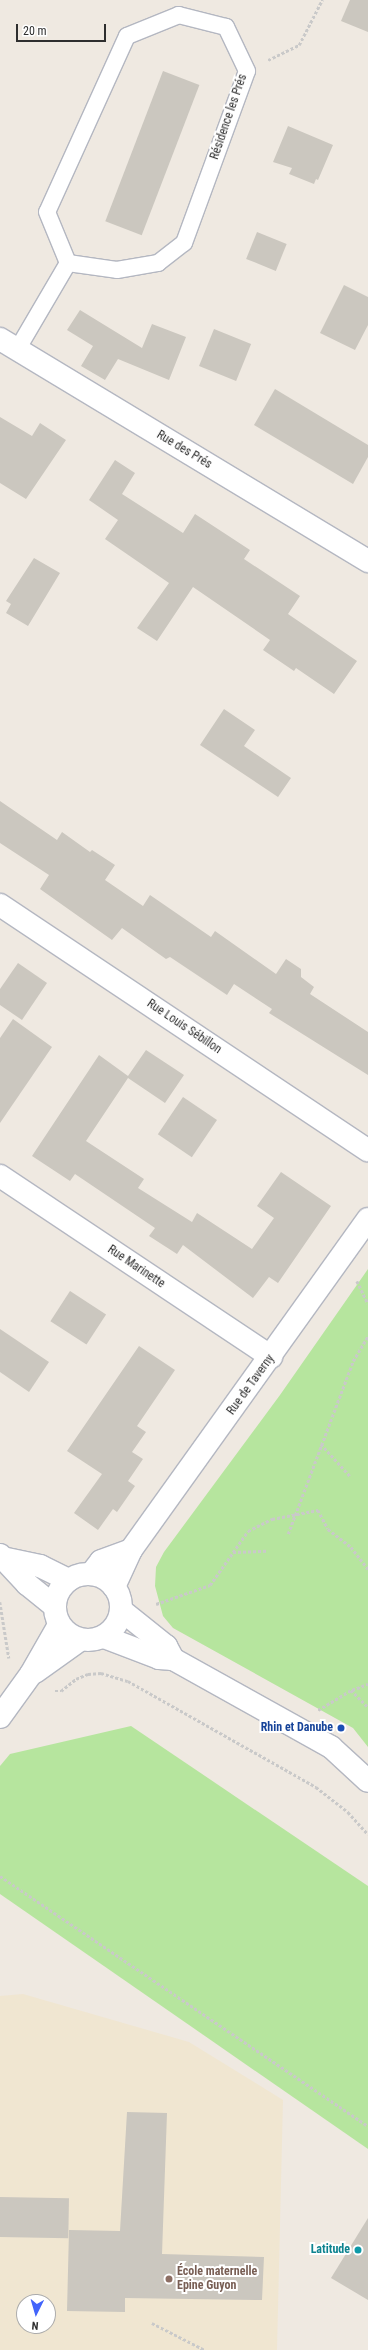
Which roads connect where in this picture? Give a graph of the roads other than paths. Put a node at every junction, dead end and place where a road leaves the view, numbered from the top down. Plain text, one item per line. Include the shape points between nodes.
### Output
1 (68, 263) junction
2 (9, 344) edge
3 (368, 561) edge
4 (0, 905) edge
5 (368, 1150) edge
6 (0, 1176) edge
7 (368, 1219) edge
8 (272, 1357) junction
9 (131, 1550) junction
10 (3, 1557) edge
11 (91, 1574) junction
12 (69, 1580) junction
13 (114, 1587) junction
14 (121, 1610) junction
15 (57, 1615) junction
16 (104, 1637) junction
17 (80, 1640) junction
18 (173, 1659) junction
19 (31, 1674) junction
20 (0, 1717) edge
21 (368, 1781) edge

1 - 1 lane, Résidence les Prés via 117,270 158,263 184,243 247,71 226,27 179,15 126,36 47,212
1 - 2 lane
2 - 3 street, Rue des Prés
4 - 5 street, Rue Louis Sébillon
6 - 8 street, Rue Marinette
7 - 8 street, Rue de Taverny
8 - 9 street, Rue de Taverny
9 - 11 street via 101,1561
9 - 13 street, Rue de Taverny
10 - 12 street via 40,1566
10 - 15 street
11 - 12 street
11 - 13 street via 108,1580
12 - 15 street via 61,1587
13 - 14 street via 121,1602
14 - 16 street via 113,1630
14 - 18 street via 166,1646
15 - 17 street via 68,1634
15 - 19 street
16 - 17 street
16 - 18 street via 159,1658
17 - 19 street
18 - 21 street via 331,1747
19 - 20 street

